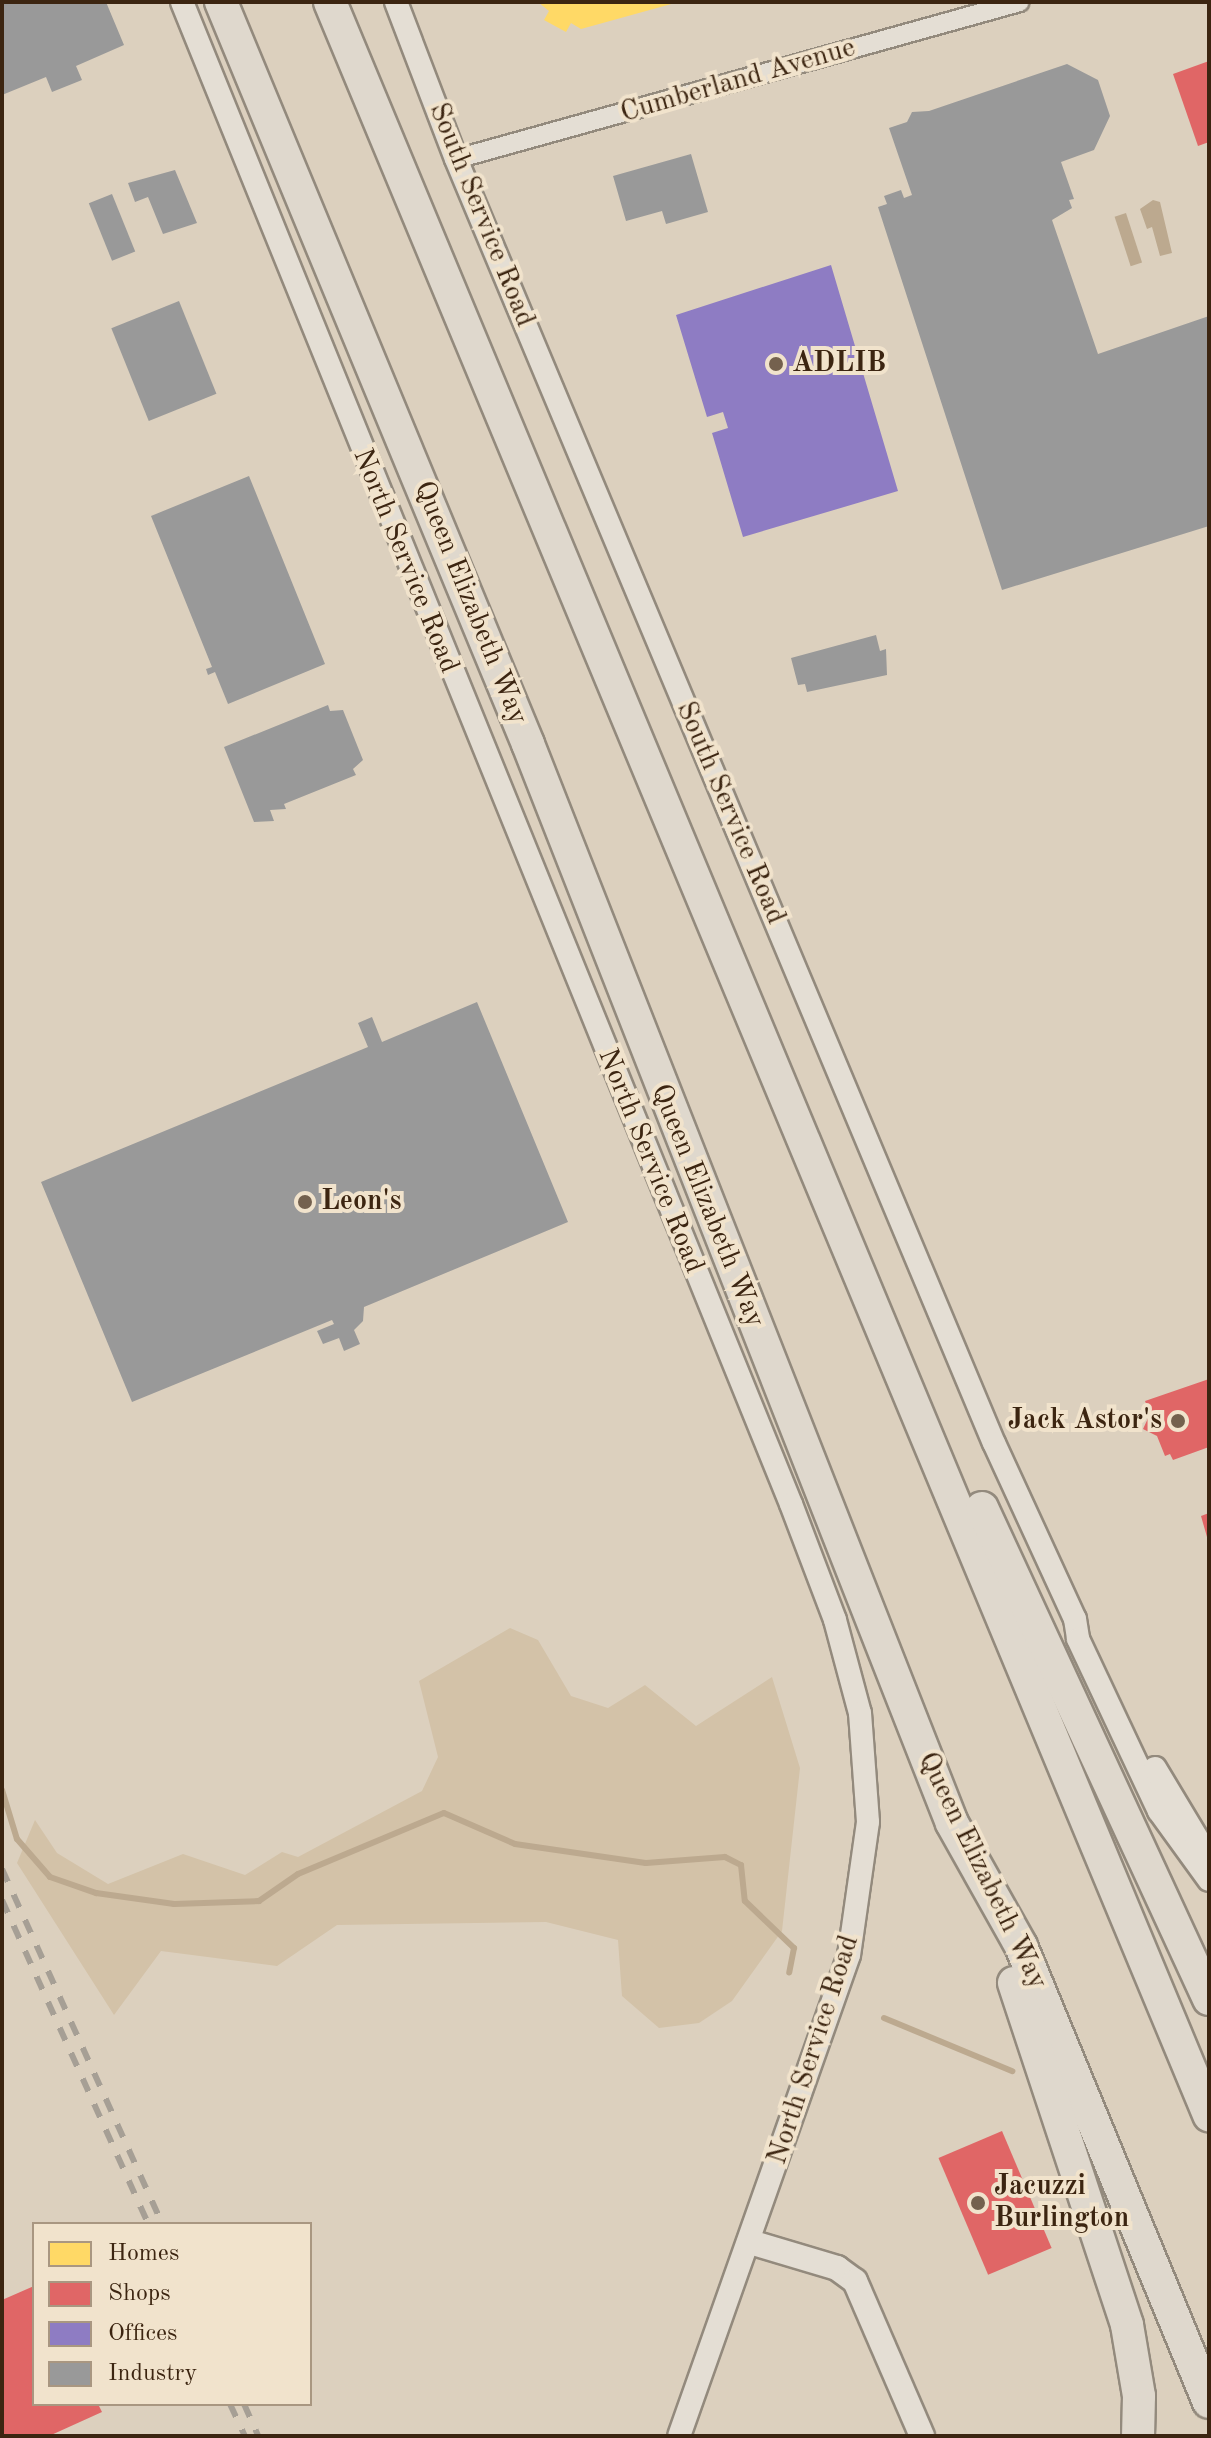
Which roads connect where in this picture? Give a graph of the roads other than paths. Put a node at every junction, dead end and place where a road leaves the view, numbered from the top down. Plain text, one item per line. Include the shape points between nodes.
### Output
1 (182, 2) edge
2 (221, 2) edge
3 (330, 2) edge
4 (396, 2) edge
5 (1020, 2) edge
6 (456, 159) junction
7 (923, 1420) junction
8 (1075, 1619) junction
9 (952, 1823) junction
10 (1209, 1858) edge
11 (1209, 1880) edge
12 (1209, 1999) edge
13 (1209, 2115) edge
14 (750, 2242) junction
15 (1209, 2402) edge
16 (679, 2436) edge
17 (922, 2436) edge
18 (1138, 2436) edge

1 - 14 street, North Service Road via 791,1504 835,1620 860,1713 868,1822 849,1955
2 - 9 highway, Queen Elizabeth Way via 528,744
3 - 7 highway
4 - 6 street, South Service Road
5 - 6 street, Cumberland Avenue
6 - 8 street, South Service Road via 994,1443
7 - 12 highway via 971,1486
7 - 13 highway
8 - 10 street, South Service Road via 1089,1633 1166,1791
8 - 11 street, South Service Road via 1078,1639 1159,1811
9 - 15 highway, Queen Elizabeth Way via 1021,1946
9 - 18 highway via 1026,2017 1127,2325 1139,2396
14 - 16 street, North Service Road via 709,2340
14 - 17 main road via 837,2268 855,2281

